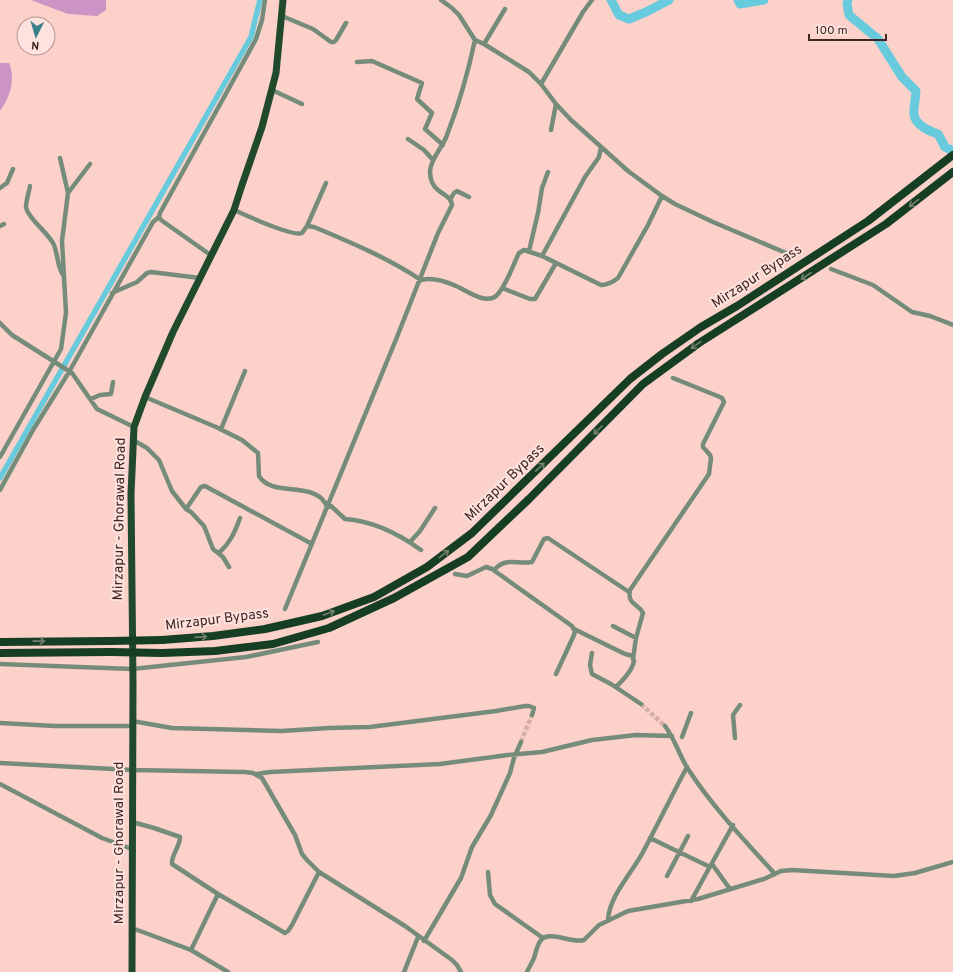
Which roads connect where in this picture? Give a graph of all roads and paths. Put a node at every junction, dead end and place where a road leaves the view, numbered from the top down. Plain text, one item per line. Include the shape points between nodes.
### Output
1 (265, 0) edge
2 (283, 0) edge
3 (441, 0) edge
4 (592, 0) edge
5 (505, 9) dead end
6 (282, 16) junction
7 (346, 23) dead end
8 (475, 40) junction
9 (484, 44) junction
10 (356, 62) dead end
11 (542, 84) junction
12 (272, 90) junction
13 (302, 104) dead end
14 (556, 104) junction
15 (551, 130) dead end
16 (408, 139) dead end
17 (442, 145) junction
18 (601, 147) junction
19 (953, 155) edge
20 (60, 158) dead end
21 (433, 160) junction
22 (90, 164) dead end
23 (13, 169) dead end
24 (548, 172) dead end
25 (953, 172) edge
26 (326, 183) dead end
27 (30, 186) dead end
28 (0, 188) edge
29 (68, 193) junction
30 (662, 196) junction
31 (469, 197) dead end
32 (450, 200) junction
33 (234, 210) junction
34 (159, 217) junction
35 (307, 226) junction
36 (529, 251) junction
37 (786, 253) dead end
38 (212, 256) junction
39 (542, 256) junction
40 (556, 263) junction
41 (831, 269) dead end
42 (64, 277) junction
43 (200, 278) junction
44 (421, 280) junction
45 (502, 288) junction
46 (112, 293) junction
47 (0, 323) edge
48 (953, 325) edge
49 (54, 362) junction
50 (67, 370) junction
51 (245, 371) dead end
52 (673, 378) dead end
53 (113, 382) dead end
54 (145, 397) junction
55 (91, 400) junction
56 (134, 427) junction
57 (221, 429) junction
58 (133, 440) junction
59 (0, 458) edge
60 (0, 490) edge
61 (327, 507) junction
62 (435, 508) dead end
63 (186, 509) junction
64 (240, 518) dead end
65 (410, 542) junction
66 (312, 544) junction
67 (421, 550) dead end
68 (219, 553) junction
69 (229, 567) dead end
70 (494, 570) junction
71 (455, 574) dead end
72 (629, 592) junction
73 (286, 609) dead end
74 (613, 626) dead end
75 (574, 629) junction
76 (636, 638) junction
77 (0, 642) edge
78 (318, 642) dead end
79 (0, 653) edge
80 (592, 653) dead end
81 (633, 656) junction
82 (0, 664) edge
83 (132, 668) junction
84 (556, 674) dead end
85 (616, 687) junction
86 (641, 704) tunnel mouth
87 (740, 705) dead end
88 (691, 713) dead end
89 (532, 716) dead end
90 (0, 723) edge
91 (132, 724) junction
92 (665, 726) tunnel mouth
93 (672, 736) junction
94 (682, 737) dead end
95 (735, 738) dead end
96 (521, 742) tunnel mouth
97 (516, 754) junction
98 (0, 763) edge
99 (687, 767) junction
100 (132, 770) junction
101 (257, 774) junction
102 (0, 784) edge
103 (132, 822) junction
104 (733, 825) junction
105 (688, 836) dead end
106 (650, 838) junction
107 (132, 849) junction
108 (680, 852) junction
109 (953, 862) edge
110 (711, 865) junction
111 (320, 872) junction
112 (488, 872) dead end
113 (775, 874) junction
114 (667, 876) dead end
115 (730, 889) junction
116 (218, 894) junction
117 (691, 901) junction
118 (608, 920) junction
119 (132, 928) junction
120 (418, 937) junction
121 (543, 938) junction
122 (424, 940) junction
123 (191, 950) junction
124 (132, 972) edge
125 (228, 972) edge
126 (404, 972) edge
127 (461, 972) edge
128 (527, 972) edge

1 - 34 street via 256,39
2 - 6 main road, Mirzapur - Ghorawal Road
3 - 8 street via 452,8
4 - 11 street
5 - 9 street
6 - 7 street via 313,29 331,42 336,40
6 - 12 main road, Mirzapur - Ghorawal Road
8 - 9 street
8 - 17 street via 465,86
9 - 11 street via 524,68
10 - 17 street via 372,61 422,83 417,98 432,113 424,129
11 - 14 street
12 - 13 street
12 - 33 main road, Mirzapur - Ghorawal Road
14 - 15 street
14 - 18 street
16 - 21 street
17 - 21 street
18 - 30 street
18 - 39 street via 599,157
77 -> 19 highway, Mirzapur Bypass, bridge via 162,640 213,636 265,629 322,616 374,597 427,567 472,533 630,379 662,354 868,221
20 - 29 street
21 - 32 street via 430,170 432,185
22 - 29 street
23 - 28 street via 7,183
24 - 36 street via 542,188
25 -> 79 highway, Mirzapur Bypass, bridge via 886,224 699,344 643,384 468,557 394,598 329,628 273,644 215,651 162,653
26 - 35 street
27 - 42 street via 27,210 53,243
29 - 42 street via 62,241
30 - 37 street via 712,222
30 - 40 street via 615,281 601,285
31 - 32 street via 456,191
32 - 44 street via 451,209 438,233
33 - 35 street via 296,234 302,233
33 - 38 main road, Mirzapur - Ghorawal Road
34 - 38 street
34 - 46 street via 153,222
35 - 44 street via 366,250
36 - 39 street
36 - 45 street via 519,253
38 - 43 main road, Mirzapur - Ghorawal Road
39 - 40 street
40 - 45 street via 535,299
41 - 48 street via 873,285 912,312
42 - 49 street via 66,312 61,349
43 - 46 street via 147,272 137,282
43 - 54 main road, Mirzapur - Ghorawal Road
44 - 45 street via 428,278 445,282 478,297 489,299 494,298
44 - 61 street
46 - 50 street
47 - 49 street via 12,335
49 - 50 street
49 - 59 street
50 - 55 street
50 - 60 street
51 - 57 street
52 - 72 street via 723,399 703,447 711,458 709,474
53 - 55 street via 111,394 100,395
54 - 56 main road, Mirzapur - Ghorawal Road
54 - 57 street
55 - 56 street via 97,409
56 - 58 main road, Mirzapur - Ghorawal Road
57 - 61 street via 256,450 261,480 275,487 312,493 322,499
58 - 63 street via 148,448 158,460 172,491
58 - 83 main road, Mirzapur - Ghorawal Road
61 - 65 street via 332,506 345,519 374,525
61 - 66 street
62 - 65 street
63 - 66 street via 201,487 205,486
63 - 68 street via 204,526 213,549
64 - 68 street via 234,535
65 - 67 street
66 - 73 street
68 - 69 street
70 - 71 street via 486,567 471,575
70 - 72 street via 505,562 532,562 544,539 548,538
70 - 75 street
72 - 76 street via 631,602 644,613
74 - 76 street
75 - 81 street
75 - 84 street via 574,635
76 - 81 street
78 - 83 street via 246,657
80 - 85 street via 592,674
81 - 85 street via 633,665
82 - 83 street
83 - 91 main road, Mirzapur - Ghorawal Road
85 - 86 street
87 - 95 street via 733,715
88 - 94 street
89 - 91 street via 534,710 529,706 370,727 281,731 172,728
90 - 91 street via 55,726
91 - 100 main road, Mirzapur - Ghorawal Road
92 - 93 street
93 - 97 street via 636,735 592,740 542,752
93 - 99 street
96 - 97 street
97 - 101 street via 440,764
97 - 122 street via 491,815 472,847 461,878
98 - 100 street
99 - 104 street via 706,795
99 - 106 street
100 - 101 street
100 - 103 main road, Mirzapur - Ghorawal Road
101 - 111 street via 262,778 295,835 302,854
102 - 107 street via 102,838
103 - 107 main road, Mirzapur - Ghorawal Road
103 - 116 street via 180,838 172,864
104 - 110 street
104 - 113 street
105 - 108 street
106 - 108 street
106 - 118 street via 612,903
107 - 119 main road, Mirzapur - Ghorawal Road
108 - 110 street
108 - 114 street
109 - 113 street via 894,876 792,870
110 - 115 street
110 - 117 street
111 - 116 street via 292,925 285,933
111 - 120 street
112 - 121 street via 490,895 495,904
113 - 115 street
115 - 117 street
116 - 123 street
117 - 118 street via 628,911
118 - 121 street via 584,940 548,936
119 - 123 street
119 - 124 main road, Mirzapur - Ghorawal Road
120 - 122 street
120 - 126 street
121 - 128 street
122 - 127 street via 452,960
123 - 125 street

